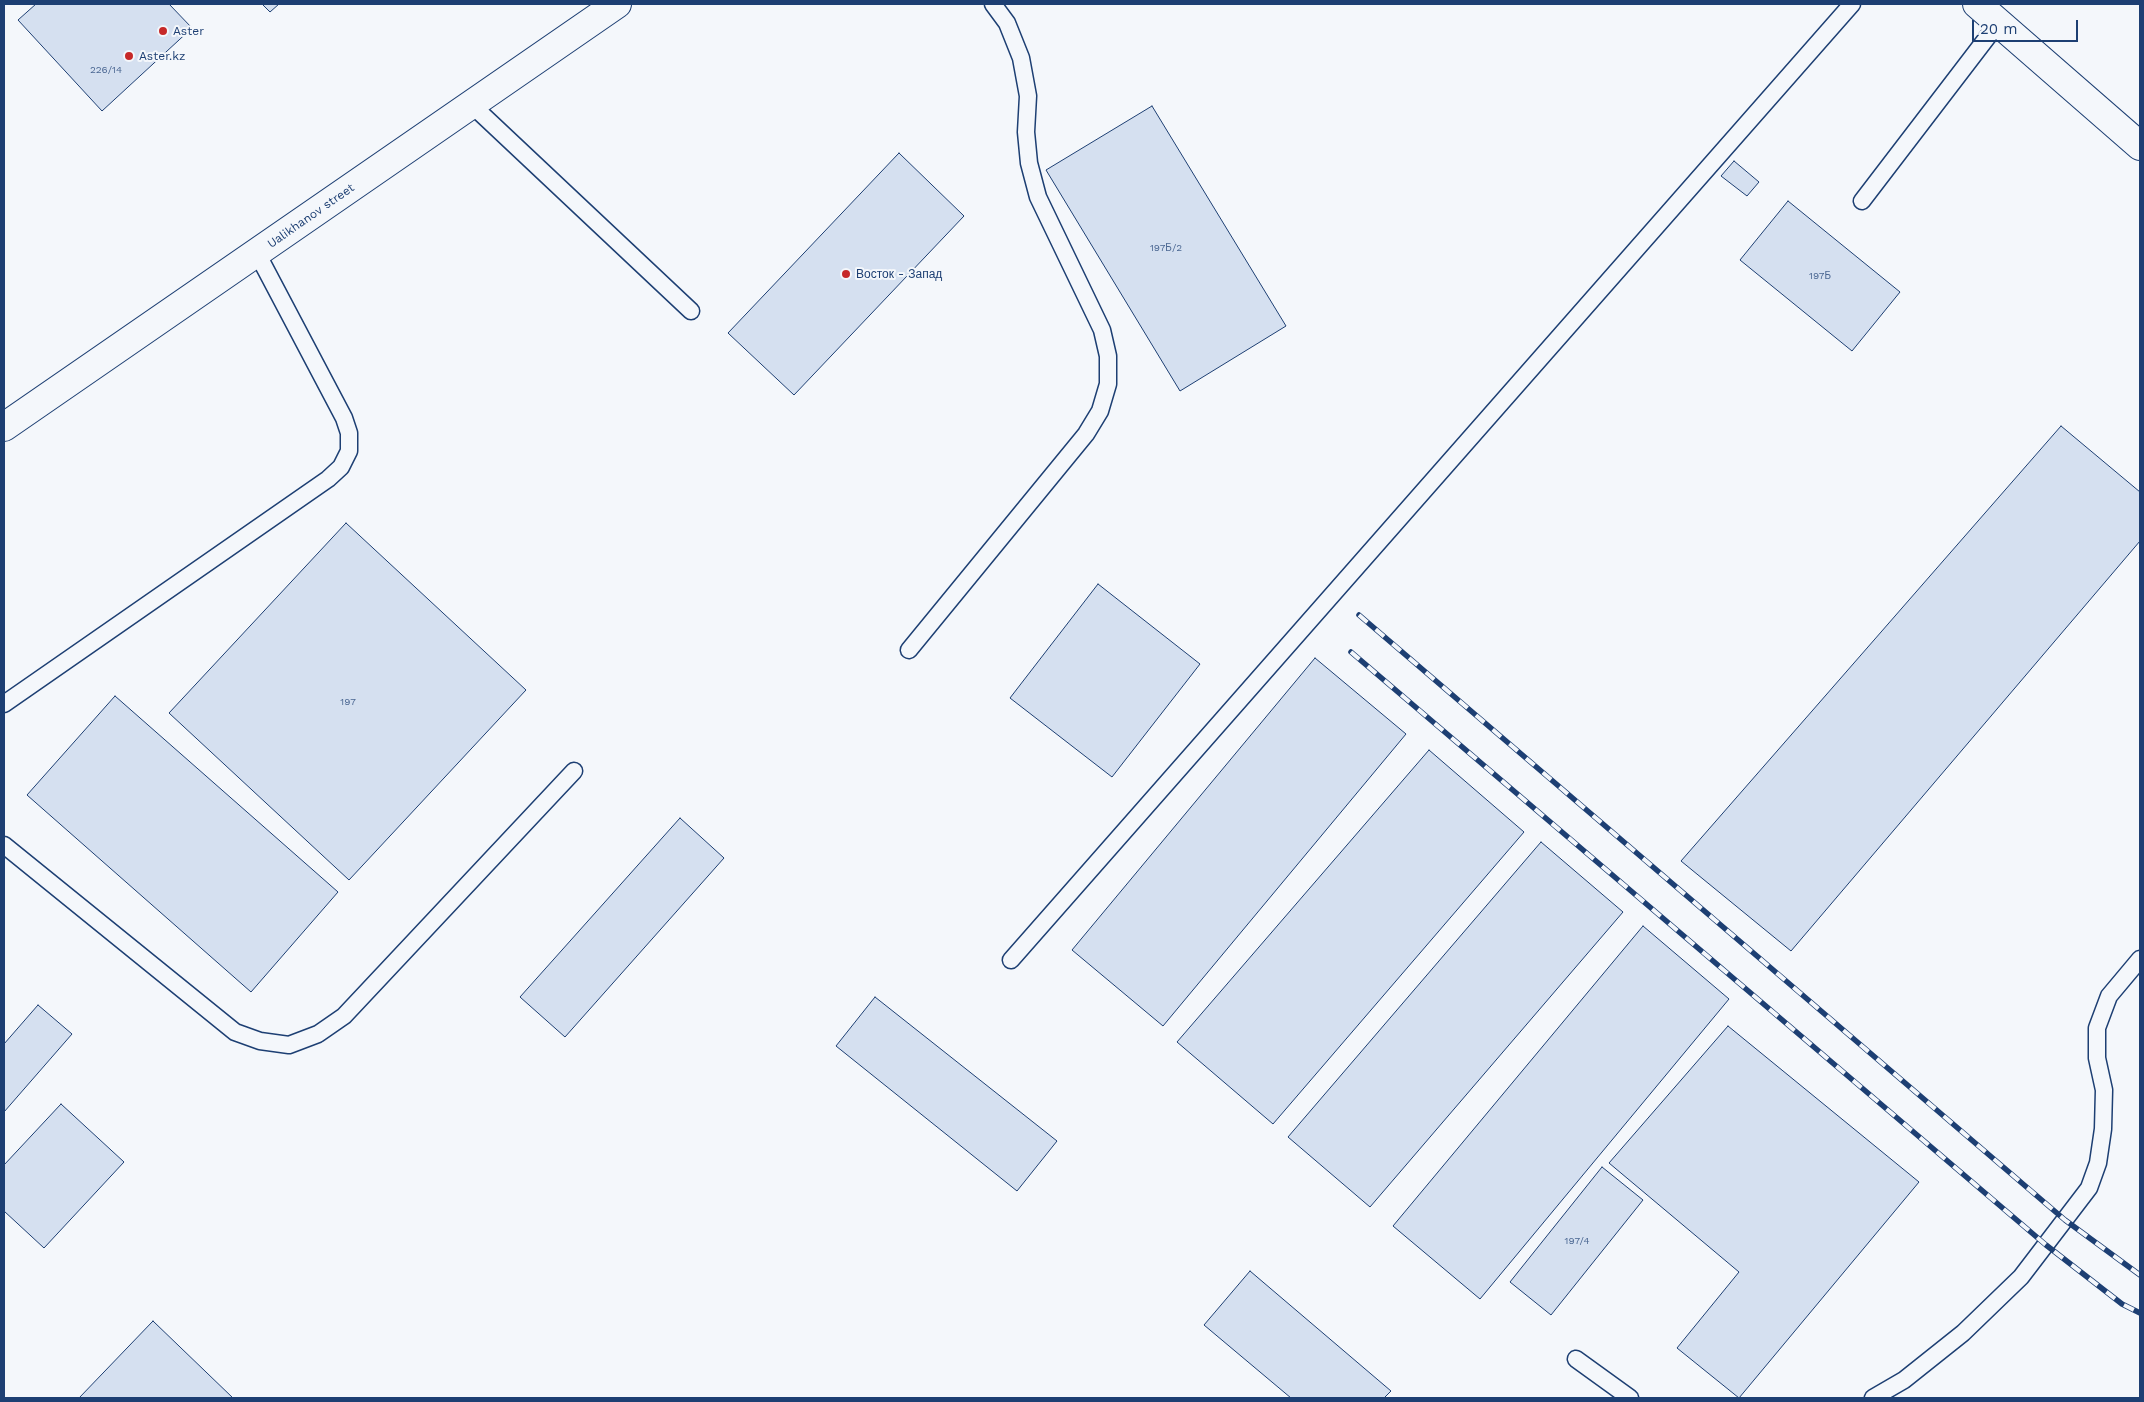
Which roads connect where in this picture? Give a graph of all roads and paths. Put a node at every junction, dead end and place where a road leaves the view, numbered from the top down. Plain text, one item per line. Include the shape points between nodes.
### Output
1 (617, 4) edge
2 (993, 4) edge
3 (1852, 4) edge
4 (1977, 4) edge
5 (1999, 22) junction
6 (472, 105) junction
7 (2140, 146) edge
8 (1862, 201) dead end
9 (257, 253) junction
10 (691, 311) dead end
11 (4, 427) edge
12 (909, 650) dead end
13 (4, 704) edge
14 (574, 771) dead end
15 (4, 845) edge
16 (2140, 959) edge
17 (1011, 960) dead end
18 (1576, 1359) dead end
19 (1630, 1398) edge
20 (1873, 1398) edge

1 - 6 main road, Ualikhanov street
2 - 12 lane via 1007,23 1021,58 1028,96 1026,132 1029,162 1038,197 1102,330 1108,356 1108,384 1100,411 1086,434
3 - 17 lane
4 - 5 main road
5 - 7 main road
5 - 8 lane
6 - 9 main road, Ualikhanov street
6 - 10 lane
9 - 11 main road, Ualikhanov street
9 - 13 lane via 350,433 349,451 341,468
14 - 15 lane via 344,1016 318,1034 289,1045 260,1041 235,1032
16 - 20 lane via 2109,996 2097,1028 2097,1058 2104,1090 2103,1129 2098,1163 2089,1188 2021,1277 1962,1333 1904,1380
18 - 19 lane

